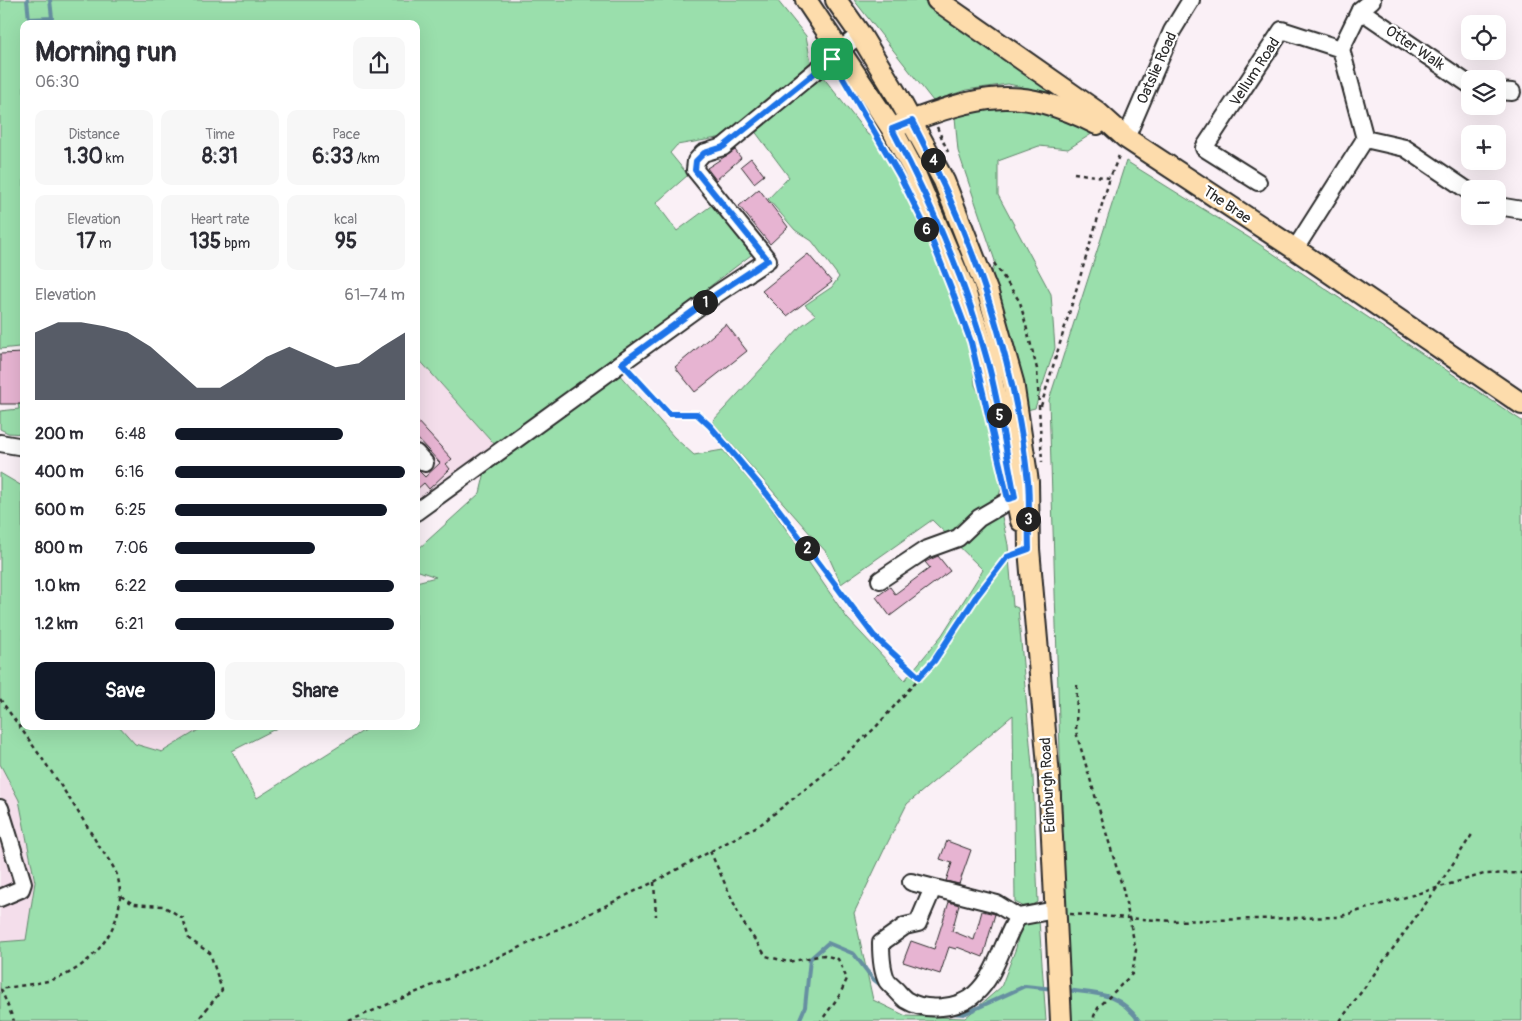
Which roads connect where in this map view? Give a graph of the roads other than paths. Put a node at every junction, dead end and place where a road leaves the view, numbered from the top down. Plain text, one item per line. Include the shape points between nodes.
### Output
1 (806, 0) edge
2 (836, 0) edge
3 (937, 0) edge
4 (1191, 0) edge
5 (1366, 5) edge
6 (860, 34) junction
7 (1341, 49) junction
8 (842, 51) junction
9 (1461, 78) edge
10 (912, 121) junction
11 (892, 129) junction
12 (1126, 138) junction
13 (1365, 139) junction
14 (1258, 182) dead end
15 (1461, 186) edge
16 (1506, 207) edge
17 (1522, 210) edge
18 (1295, 249) junction
19 (1522, 404) edge
20 (0, 443) edge
21 (20, 446) edge
22 (1015, 497) junction
23 (420, 509) edge
24 (1021, 556) junction
25 (880, 580) dead end
26 (0, 808) edge
27 (911, 882) dead end
28 (933, 888) junction
29 (0, 898) edge
30 (1056, 912) junction
31 (1018, 917) junction
32 (1061, 1014) edge

1 - 8 main road
2 - 6 main road
3 - 12 main road, The Brae via 1096,111
4 - 12 street, Oatslie Road via 1172,32
5 - 7 street
5 - 9 street, Otter Walk
6 - 8 street
6 - 10 main road
7 - 13 street
7 - 14 street, Vellum Road via 1282,30 1204,148
8 - 11 main road
8 - 23 street via 723,147 704,153 696,161 695,170 768,260
10 - 11 main road
10 - 12 main road via 968,102 1026,99 1060,106
10 - 24 main road via 944,180 998,326 1012,382 1028,482
11 - 22 main road via 913,169 976,323 989,365
12 - 18 main road, The Brae
13 - 15 street via 1405,148
13 - 18 street
16 - 17 street
18 - 19 main road, The Brae
20 - 21 street
22 - 24 main road
22 - 25 street via 979,518 958,538 925,550
24 - 30 main road, Edinburgh Road via 1049,778
26 - 29 street via 23,883 21,889
27 - 28 street
28 - 31 street via 997,904
28 - 31 street via 918,923 905,926 881,943 887,982 906,1000 922,1006 962,1004 974,995 986,982
30 - 31 street
30 - 32 main road, Edinburgh Road

